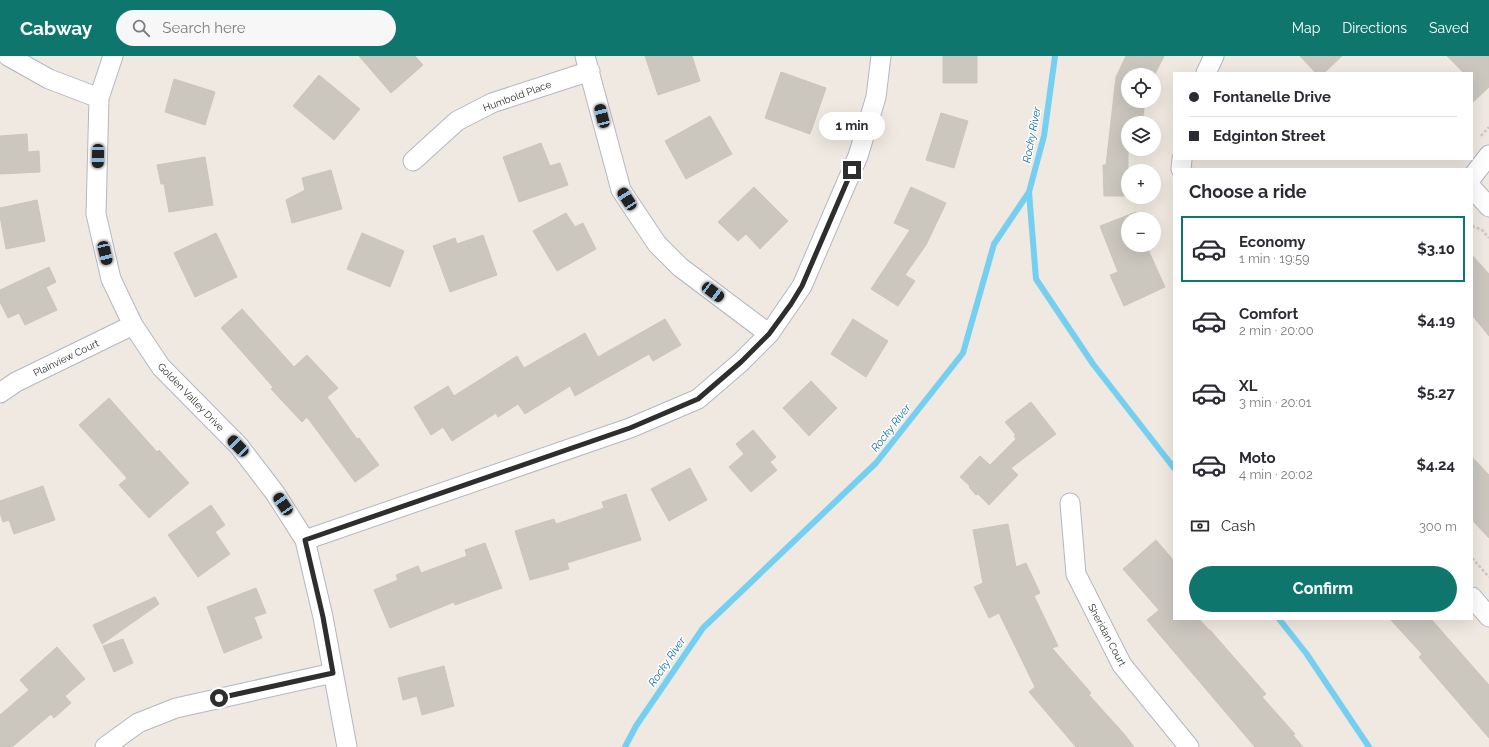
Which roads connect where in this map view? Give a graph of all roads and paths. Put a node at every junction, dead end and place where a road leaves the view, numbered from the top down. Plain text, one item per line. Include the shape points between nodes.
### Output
1 (8, 56) edge
2 (113, 56) edge
3 (881, 56) edge
4 (1214, 56) edge
5 (588, 64) edge
6 (1206, 72) edge
7 (99, 98) junction
8 (1489, 155) edge
9 (413, 161) dead end
10 (1473, 176) edge
11 (1473, 189) edge
12 (1489, 207) edge
13 (1473, 226) edge
14 (1489, 238) edge
15 (133, 325) junction
16 (769, 334) junction
17 (0, 393) edge
18 (1070, 503) dead end
19 (305, 540) junction
20 (1473, 559) edge
21 (1489, 577) edge
22 (1473, 598) edge
23 (1489, 617) edge
24 (333, 673) junction
25 (105, 747) edge
26 (347, 747) edge
27 (1189, 747) edge

1 - 7 street via 49,78
2 - 7 street, Golden Valley Drive
3 - 16 street via 876,97 858,156 802,286
4 - 6 street
5 - 9 street, Humbold Place via 492,103 457,121
5 - 16 street via 621,190 657,244 680,267
7 - 15 street, Golden Valley Drive via 96,214 111,279
8 - 10 street
11 - 12 street
13 - 14 path via 1482,230
15 - 17 street, Plainview Court via 16,382
15 - 19 street, Golden Valley Drive via 161,367 238,446 275,493
16 - 19 street via 698,399 630,428
18 - 27 street, Sheridan Court via 1076,574 1122,665
19 - 24 street, Golden Valley Drive
20 - 21 path
22 - 23 street
24 - 25 street via 176,708 138,723
24 - 26 street, Golden Valley Drive

